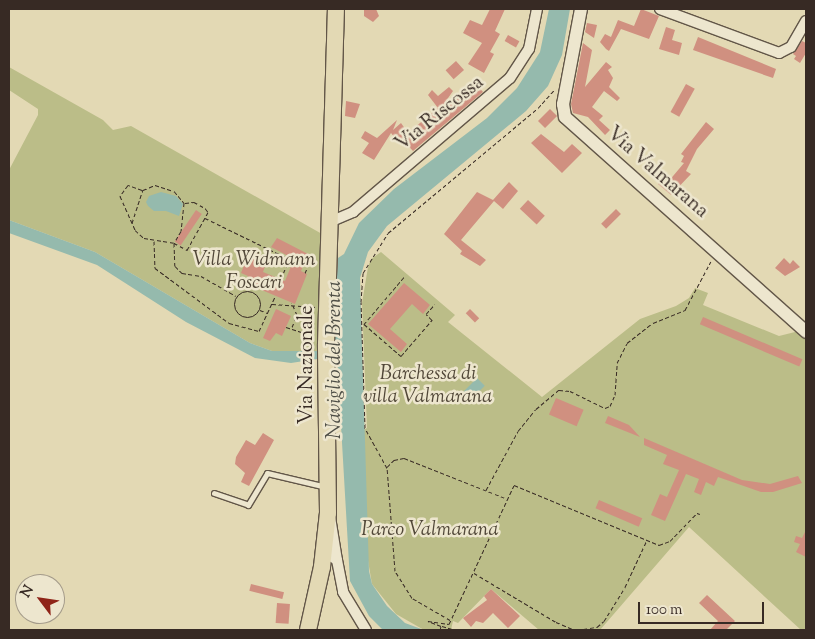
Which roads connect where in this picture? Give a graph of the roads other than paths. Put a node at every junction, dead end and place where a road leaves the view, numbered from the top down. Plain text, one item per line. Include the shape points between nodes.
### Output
1 (336, 9) edge
2 (537, 9) edge
3 (582, 9) edge
4 (660, 9) edge
5 (806, 21) edge
6 (332, 221) junction
7 (806, 332) edge
8 (329, 487) junction
9 (214, 493) dead end
10 (328, 560) junction
11 (339, 578) junction
12 (308, 630) edge
13 (366, 630) edge

1 - 6 main road, Via Nazionale
2 - 6 street, Via Riscossa via 529,49 510,78 353,212
3 - 7 street, Via Valmarana via 563,104 565,116
4 - 5 street via 779,53 791,47
6 - 8 main road, Via Nazionale via 322,340 326,361
8 - 9 lane via 267,472 248,505
8 - 10 main road, Via Nazionale
10 - 11 street
10 - 11 street
10 - 12 main road, Via Nazionale
11 - 13 street via 351,610

